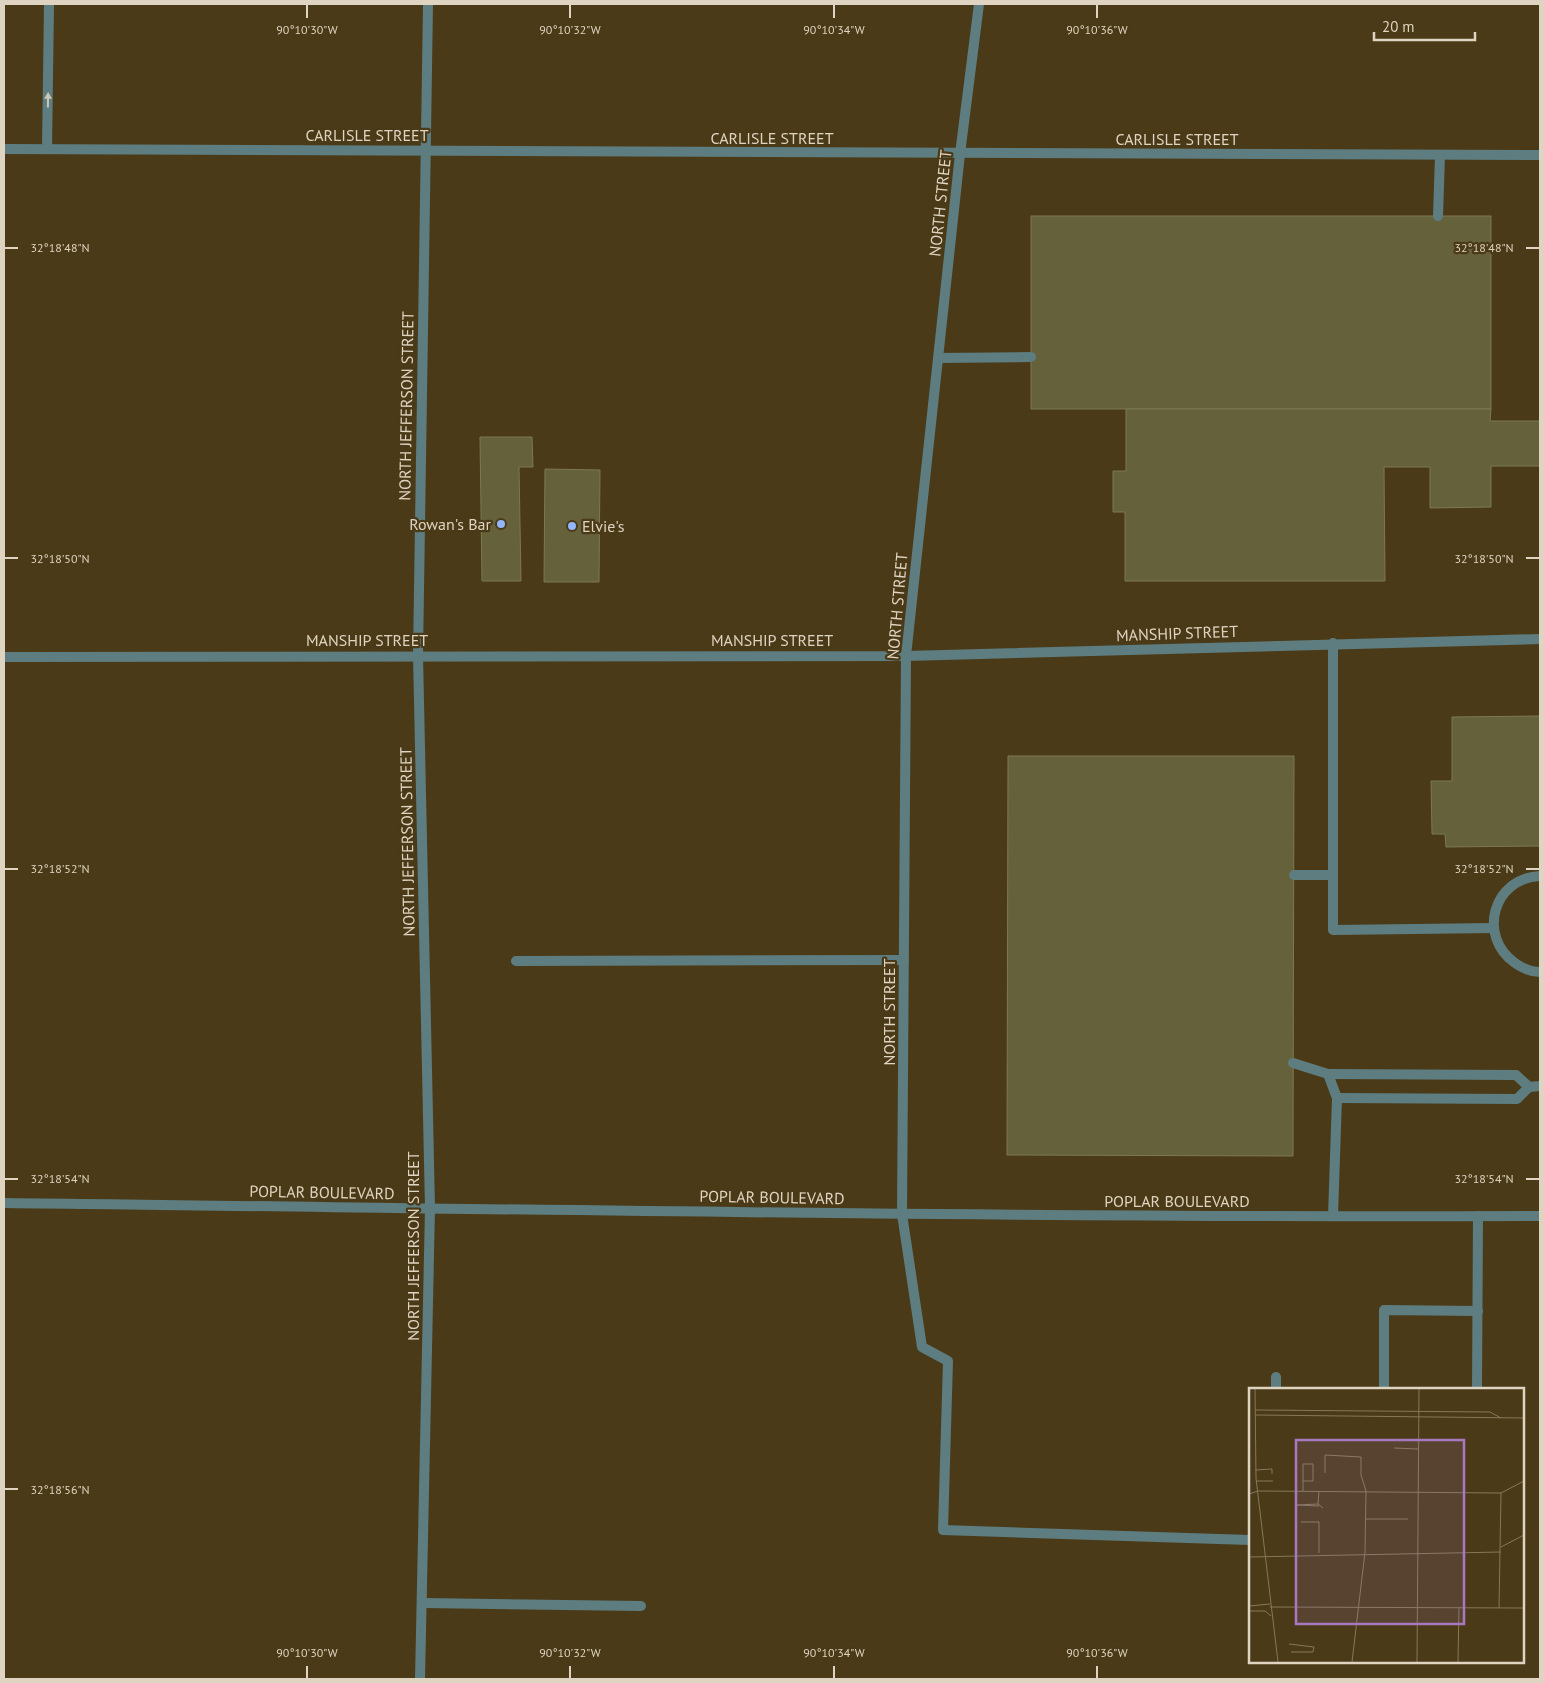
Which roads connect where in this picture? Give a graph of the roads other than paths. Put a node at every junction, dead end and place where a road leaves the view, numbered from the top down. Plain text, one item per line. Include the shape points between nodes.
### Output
1 (49, 4) edge
2 (428, 4) edge
3 (979, 4) edge
4 (4, 149) edge
5 (47, 149) junction
6 (425, 151) junction
7 (960, 154) junction
8 (1440, 155) junction
9 (1540, 155) edge
10 (1438, 216) dead end
11 (1031, 357) dead end
12 (938, 358) junction
13 (1540, 639) edge
14 (1333, 643) junction
15 (418, 655) junction
16 (906, 656) junction
17 (4, 657) edge
18 (1294, 875) dead end
19 (1333, 875) junction
20 (1540, 876) edge
21 (1494, 928) junction
22 (904, 960) junction
23 (516, 961) dead end
24 (1540, 972) edge
25 (1293, 1063) dead end
26 (1328, 1074) junction
27 (1540, 1086) edge
28 (1529, 1087) junction
29 (1337, 1098) junction
30 (4, 1203) edge
31 (430, 1208) junction
32 (902, 1214) junction
33 (1333, 1216) junction
34 (1478, 1216) junction
35 (1540, 1216) edge
36 (1478, 1311) junction
37 (1276, 1377) dead end
38 (1276, 1388) edge
39 (1384, 1388) edge
40 (1477, 1388) edge
41 (1249, 1540) edge
42 (423, 1603) junction
43 (641, 1606) dead end
44 (420, 1679) edge

5 -> 1 street
2 - 6 street, NORTH JEFFERSON STREET
3 - 7 street, NORTH STREET
4 - 5 street, CARLISLE STREET
5 - 6 street, CARLISLE STREET
6 - 7 street, CARLISLE STREET
6 - 15 street, NORTH JEFFERSON STREET
7 - 8 street, CARLISLE STREET
7 - 12 street, NORTH STREET
8 - 9 street, CARLISLE STREET
8 - 10 street
11 - 12 street
12 - 16 street, NORTH STREET
13 - 14 street, MANSHIP STREET
14 - 16 street, MANSHIP STREET
14 - 19 street
15 - 16 street, MANSHIP STREET
15 - 17 street, MANSHIP STREET
15 - 31 street, NORTH JEFFERSON STREET
16 - 22 street, NORTH STREET
18 - 19 street
19 - 21 street via 1333,930
20 - 21 street via 1510,887 1494,913
21 - 24 street via 1497,943 1506,957 1520,967
22 - 23 street
22 - 32 street, NORTH STREET
25 - 26 street
26 - 28 street via 1516,1074
26 - 29 street
27 - 28 street
28 - 29 street via 1517,1098
29 - 33 street
30 - 31 street, POPLAR BOULEVARD
31 - 32 street, POPLAR BOULEVARD
31 - 42 street, NORTH JEFFERSON STREET
32 - 33 street, POPLAR BOULEVARD
32 - 41 street, NORTH STREET via 922,1347 948,1360 943,1530
33 - 34 street, POPLAR BOULEVARD
34 - 35 street, POPLAR BOULEVARD
34 - 36 street
36 - 39 street via 1384,1310
36 - 40 street
37 - 38 street
42 - 43 street
42 - 44 street, NORTH JEFFERSON STREET

